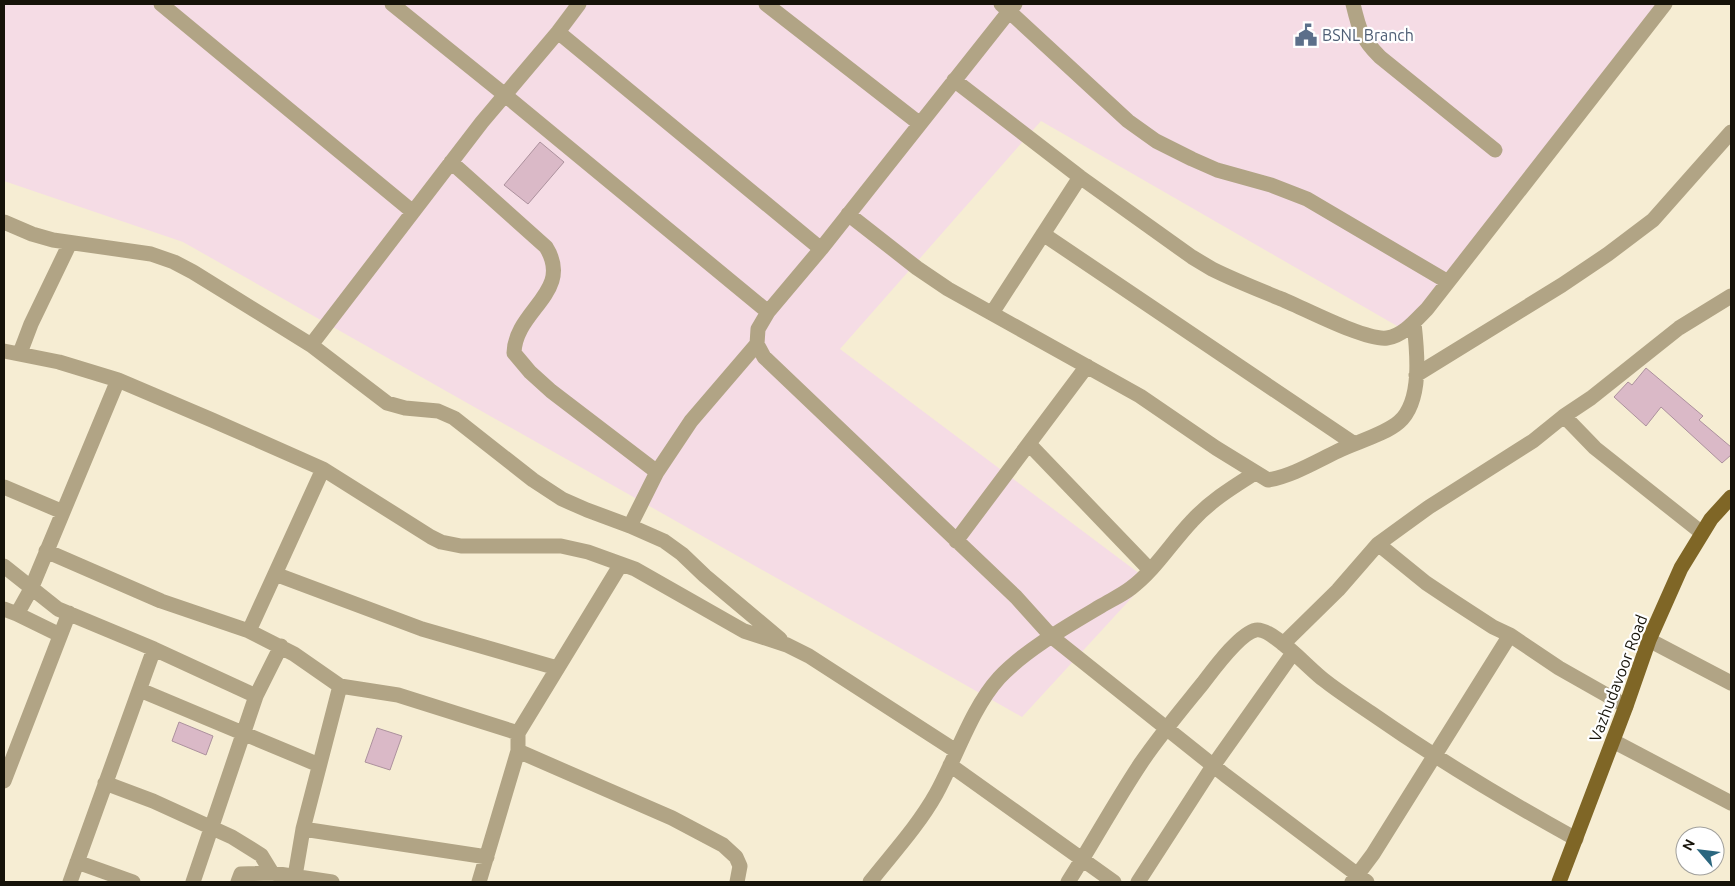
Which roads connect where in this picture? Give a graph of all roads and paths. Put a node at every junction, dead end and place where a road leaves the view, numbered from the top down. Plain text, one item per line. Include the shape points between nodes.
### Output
1 (161, 4) edge
2 (392, 4) edge
3 (579, 4) edge
4 (766, 4) edge
5 (1353, 4) edge
6 (1665, 4) edge
7 (1008, 6) edge
8 (558, 32) junction
9 (954, 80) junction
10 (505, 95) junction
11 (920, 124) junction
12 (1731, 132) edge
13 (1495, 150) dead end
14 (451, 162) junction
15 (1080, 177) junction
16 (413, 212) junction
17 (848, 214) junction
18 (4, 222) edge
19 (1043, 234) junction
20 (70, 243) junction
21 (821, 248) junction
22 (1448, 282) junction
23 (1731, 296) edge
24 (768, 312) junction
25 (992, 313) junction
26 (1414, 323) junction
27 (757, 344) junction
28 (311, 345) junction
29 (4, 350) edge
30 (20, 353) junction
31 (1087, 366) junction
32 (1416, 375) junction
33 (118, 380) junction
34 (1564, 416) junction
35 (1353, 443) junction
36 (1029, 444) junction
37 (323, 468) junction
38 (657, 472) junction
39 (1255, 473) junction
40 (4, 487) edge
41 (1731, 497) edge
42 (63, 512) junction
43 (630, 526) junction
44 (1702, 533) junction
45 (956, 541) junction
46 (1378, 544) junction
47 (46, 551) junction
48 (621, 564) junction
49 (4, 566) edge
50 (1150, 570) junction
51 (275, 574) junction
52 (31, 588) junction
53 (10, 612) edge
54 (68, 613) junction
55 (249, 631) junction
56 (60, 635) junction
57 (1510, 635) junction
58 (1052, 637) junction
59 (1649, 640) junction
60 (787, 645) junction
61 (281, 646) junction
62 (1288, 648) junction
63 (154, 649) junction
64 (557, 668) junction
65 (1731, 683) edge
66 (340, 686) junction
67 (140, 690) junction
68 (256, 696) junction
69 (1626, 706) junction
70 (1167, 729) junction
71 (518, 733) junction
72 (245, 734) junction
73 (1613, 740) junction
74 (518, 751) junction
75 (1434, 756) junction
76 (953, 758) junction
77 (319, 765) junction
78 (1213, 766) junction
79 (4, 781) edge
80 (105, 783) junction
81 (1731, 803) edge
82 (213, 827) junction
83 (303, 829) junction
84 (1576, 839) junction
85 (487, 857) junction
86 (1082, 859) junction
87 (77, 862) junction
88 (272, 874) junction
89 (295, 876) junction
90 (1359, 880) edge
91 (70, 882) edge
92 (133, 882) edge
93 (193, 882) edge
94 (238, 882) edge
95 (332, 882) edge
96 (479, 882) edge
97 (737, 882) edge
98 (870, 882) edge
99 (1068, 882) edge
100 (1114, 882) edge
101 (1138, 882) edge
102 (1559, 882) edge

1 - 16 street
2 - 10 street
3 - 8 street
4 - 11 street
5 - 13 street via 1358,28 1369,46
6 - 22 street
7 - 9 street
7 - 22 street via 1128,121 1156,141 1217,170 1307,199
8 - 10 street
8 - 21 street
9 - 11 street
9 - 15 street
10 - 14 street
10 - 24 street
11 - 17 street
12 - 32 street via 1645,226 1562,285
14 - 16 street
14 - 38 street via 553,258 553,279 519,331 514,353 530,372
15 - 19 street
15 - 26 street via 1192,257 1227,277 1351,330 1376,337 1387,338
16 - 28 street
17 - 21 street
17 - 25 street via 917,268
18 - 20 street via 32,234
19 - 25 street
19 - 35 street
20 - 28 street via 129,249 174,262
20 - 30 street
21 - 24 street
22 - 26 street
23 - 34 street via 1679,328
24 - 27 street via 758,329
25 - 31 street
26 - 32 street
27 - 38 street via 691,421
27 - 45 street via 764,358
28 - 43 street via 387,403 438,411 454,418 533,480 562,498
29 - 30 street
30 - 33 street
31 - 36 street
31 - 39 street via 1140,396
32 - 35 street via 1409,407 1400,421
33 - 37 street
33 - 42 street
34 - 44 street via 1595,448
34 - 46 street via 1533,441 1428,507
35 - 39 street via 1279,478 1268,480
36 - 45 street
36 - 50 street
37 - 48 street via 442,542 461,546 561,546
37 - 51 street
38 - 43 street
39 - 50 street via 1224,493 1193,520
40 - 42 street
41 - 44 main road, Vazhudavoor Road
42 - 47 street
43 - 60 street via 664,541 682,554
44 - 59 main road, Vazhudavoor Road via 1680,568
45 - 58 street via 1016,597
46 - 57 street via 1426,583
46 - 62 street
47 - 52 street
47 - 55 street via 161,601
48 - 60 street via 744,631
48 - 64 street
49 - 52 street
50 - 58 street via 1130,588
51 - 55 street
51 - 64 street via 422,630
52 - 53 street
52 - 54 street
53 - 56 street
54 - 56 street
54 - 63 street
55 - 61 street
56 - 79 street
57 - 69 street via 1559,668
57 - 75 street
58 - 70 street
58 - 76 street via 999,678
59 - 65 street
59 - 69 main road, Vazhudavoor Road
60 - 76 street via 809,656
61 - 66 street
61 - 68 street
62 - 70 street via 1265,630 1251,631 1217,665
62 - 75 street via 1324,680
62 - 78 street
63 - 67 street
63 - 68 street
64 - 71 street
66 - 71 street via 398,695
66 - 77 street
67 - 72 street
67 - 80 street
68 - 72 street
69 - 73 main road, Vazhudavoor Road
70 - 78 street
70 - 86 street via 1136,771
71 - 74 street
72 - 77 street
72 - 82 street
73 - 81 street
73 - 84 main road, Vazhudavoor Road
74 - 85 street
74 - 97 street via 672,818 722,846 736,857 740,866
75 - 84 street
75 - 90 street
76 - 86 street
76 - 98 street via 936,795
77 - 83 street
78 - 90 street
78 - 101 street
80 - 82 street
80 - 87 street
82 - 88 street via 261,855
82 - 93 street
83 - 85 street
83 - 89 street
84 - 102 main road, Vazhudavoor Road
85 - 96 street
86 - 99 street
86 - 100 street
87 - 91 street
87 - 92 street
88 - 89 street
88 - 94 street via 241,874
89 - 95 street

